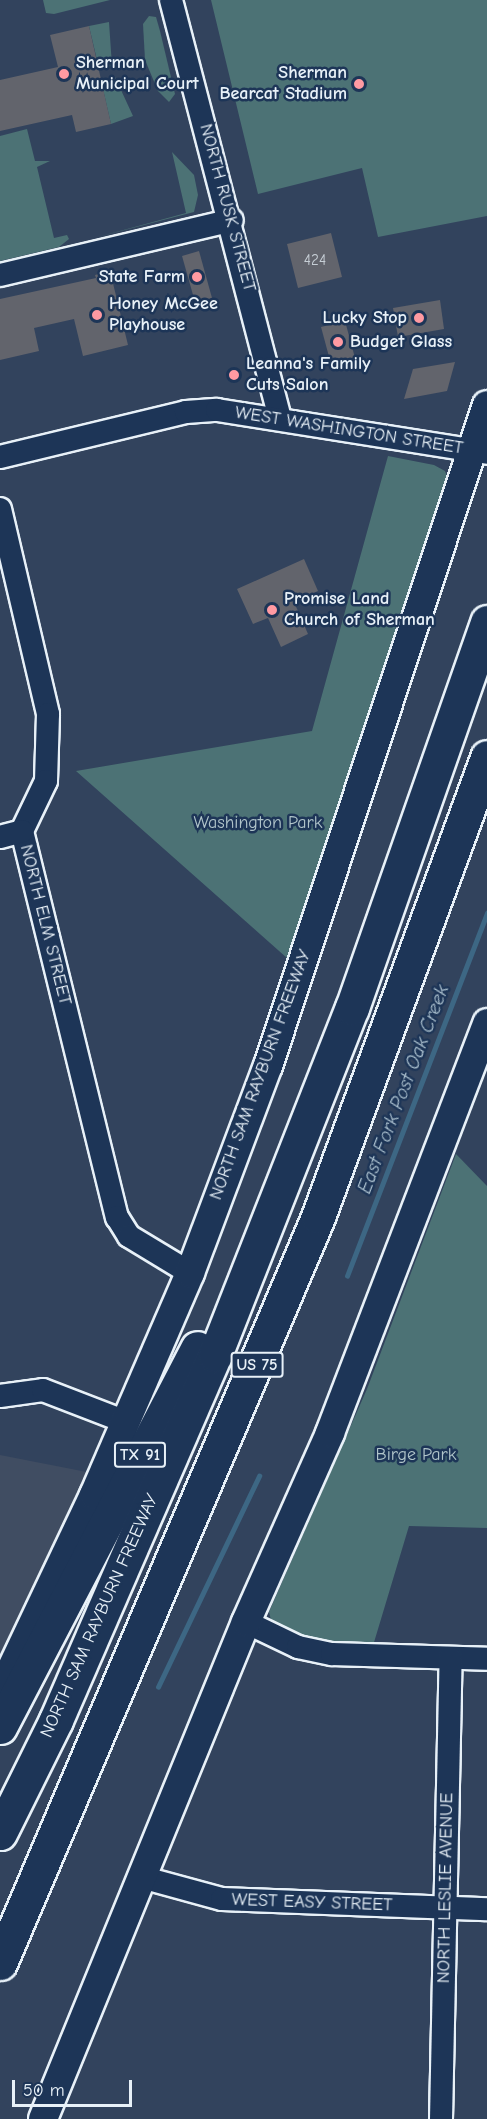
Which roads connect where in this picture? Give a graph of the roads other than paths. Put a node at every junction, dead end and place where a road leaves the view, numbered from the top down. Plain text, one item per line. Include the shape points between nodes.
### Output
1 (171, 0) edge
2 (232, 220) junction
3 (0, 275) edge
4 (487, 405) edge
5 (280, 417) junction
6 (479, 452) edge
7 (0, 457) edge
8 (0, 509) edge
9 (487, 622) edge
10 (487, 757) edge
11 (22, 831) junction
12 (0, 837) edge
13 (487, 1023) edge
14 (284, 1185) junction
15 (190, 1273) junction
16 (0, 1396) edge
17 (126, 1422) junction
18 (246, 1622) junction
19 (451, 1658) junction
20 (487, 1659) edge
21 (0, 1693) edge
22 (0, 1726) edge
23 (0, 1833) edge
24 (141, 1877) junction
25 (446, 1908) junction
26 (487, 1909) edge
27 (0, 1963) edge
28 (42, 2119) edge
29 (441, 2119) edge

1 - 2 street, NORTH RUSK STREET
2 - 3 street
2 - 5 street, NORTH RUSK STREET
4 - 6 main road, NORTH SAM RAYBURN FREEWAY
5 - 6 street, WEST WASHINGTON STREET
5 - 7 street, WEST WASHINGTON STREET via 217,410 186,412
6 - 15 main road, NORTH SAM RAYBURN FREEWAY via 268,1066
8 - 11 street, NORTH ELM STREET via 48,714 46,781
9 - 14 highway, NORTH SAM RAYBURN FREEWAY / US 75 via 352,1008
10 - 27 highway, US 75 via 318,1217
11 - 12 street
11 - 15 street, NORTH ELM STREET via 117,1217 129,1236
13 - 18 main road via 330,1433
14 - 22 highway, TX 91
14 - 23 highway, NORTH SAM RAYBURN FREEWAY / US 75 via 192,1409 56,1720
15 - 17 main road, NORTH SAM RAYBURN FREEWAY
16 - 17 street via 43,1390
17 - 21 main road, NORTH SAM RAYBURN FREEWAY
18 - 19 street via 298,1647 332,1654
18 - 24 main road
19 - 20 street
19 - 25 street, NORTH LESLIE AVENUE
24 - 25 street, WEST EASY STREET via 222,1899
24 - 28 main road
25 - 26 street, WEST EASY STREET
25 - 29 street, NORTH LESLIE AVENUE

